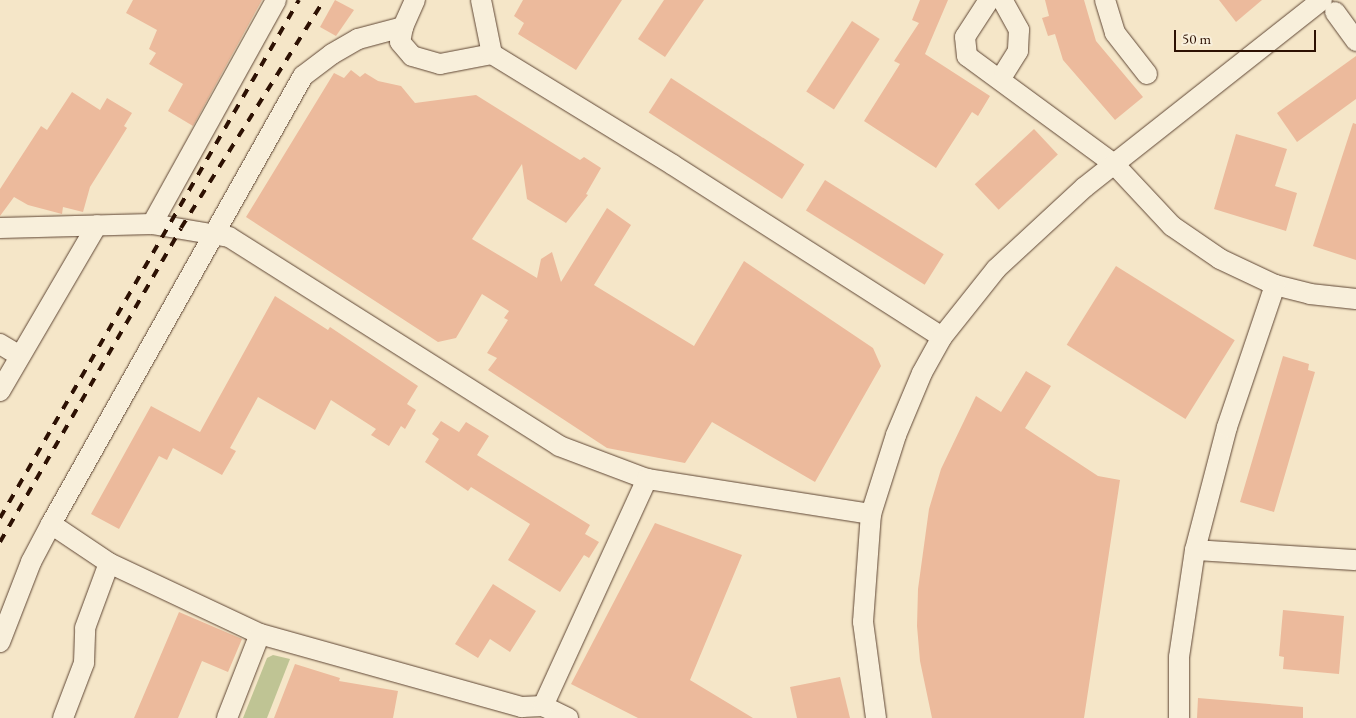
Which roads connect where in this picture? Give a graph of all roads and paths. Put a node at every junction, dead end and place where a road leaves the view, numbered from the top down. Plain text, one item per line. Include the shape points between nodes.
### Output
1 (276, 0) edge
2 (415, 0) edge
3 (481, 0) edge
4 (989, 0) edge
5 (1105, 0) edge
6 (1003, 1) edge
7 (1328, 6) edge
8 (484, 25) junction
9 (401, 34) junction
10 (1356, 41) edge
11 (492, 54) junction
12 (472, 57) junction
13 (1004, 73) dead end
14 (1148, 74) dead end
15 (1114, 164) junction
16 (152, 224) junction
17 (97, 225) junction
18 (0, 228) edge
19 (217, 234) junction
20 (1275, 285) junction
21 (1356, 300) edge
22 (942, 337) junction
23 (0, 344) edge
24 (20, 356) junction
25 (0, 391) edge
26 (647, 479) junction
27 (871, 514) junction
28 (51, 524) junction
29 (1196, 550) junction
30 (1356, 560) edge
31 (109, 563) junction
32 (260, 634) junction
33 (0, 642) edge
34 (543, 706) junction
35 (63, 718) edge
36 (227, 718) edge
37 (568, 718) edge
38 (876, 718) edge
39 (1178, 718) edge

1 - 16 street
2 - 9 street
3 - 8 street
4 - 15 street via 965,37 967,56
5 - 14 street via 1115,33
6 - 13 street via 1020,30 1018,51
7 - 10 street
7 - 15 street
8 - 11 street
8 - 12 street
9 - 12 street via 412,56 440,64
9 - 19 street via 358,39 303,76
11 - 12 street
11 - 22 street
15 - 20 street via 1172,226 1220,259
15 - 22 street via 996,269
16 - 17 street
16 - 19 street
17 - 18 street
17 - 24 street
19 - 26 street via 229,237 559,446
19 - 28 street
20 - 21 street
20 - 29 street via 1228,427
22 - 27 street via 922,373 896,435
23 - 24 street
24 - 25 street
26 - 27 street
26 - 34 street
27 - 38 street via 863,622
28 - 31 street
28 - 33 street via 31,562
29 - 30 street
29 - 39 street via 1179,657
31 - 32 street
31 - 35 street via 84,628 84,663
32 - 34 street via 522,707
32 - 36 street
34 - 37 street

